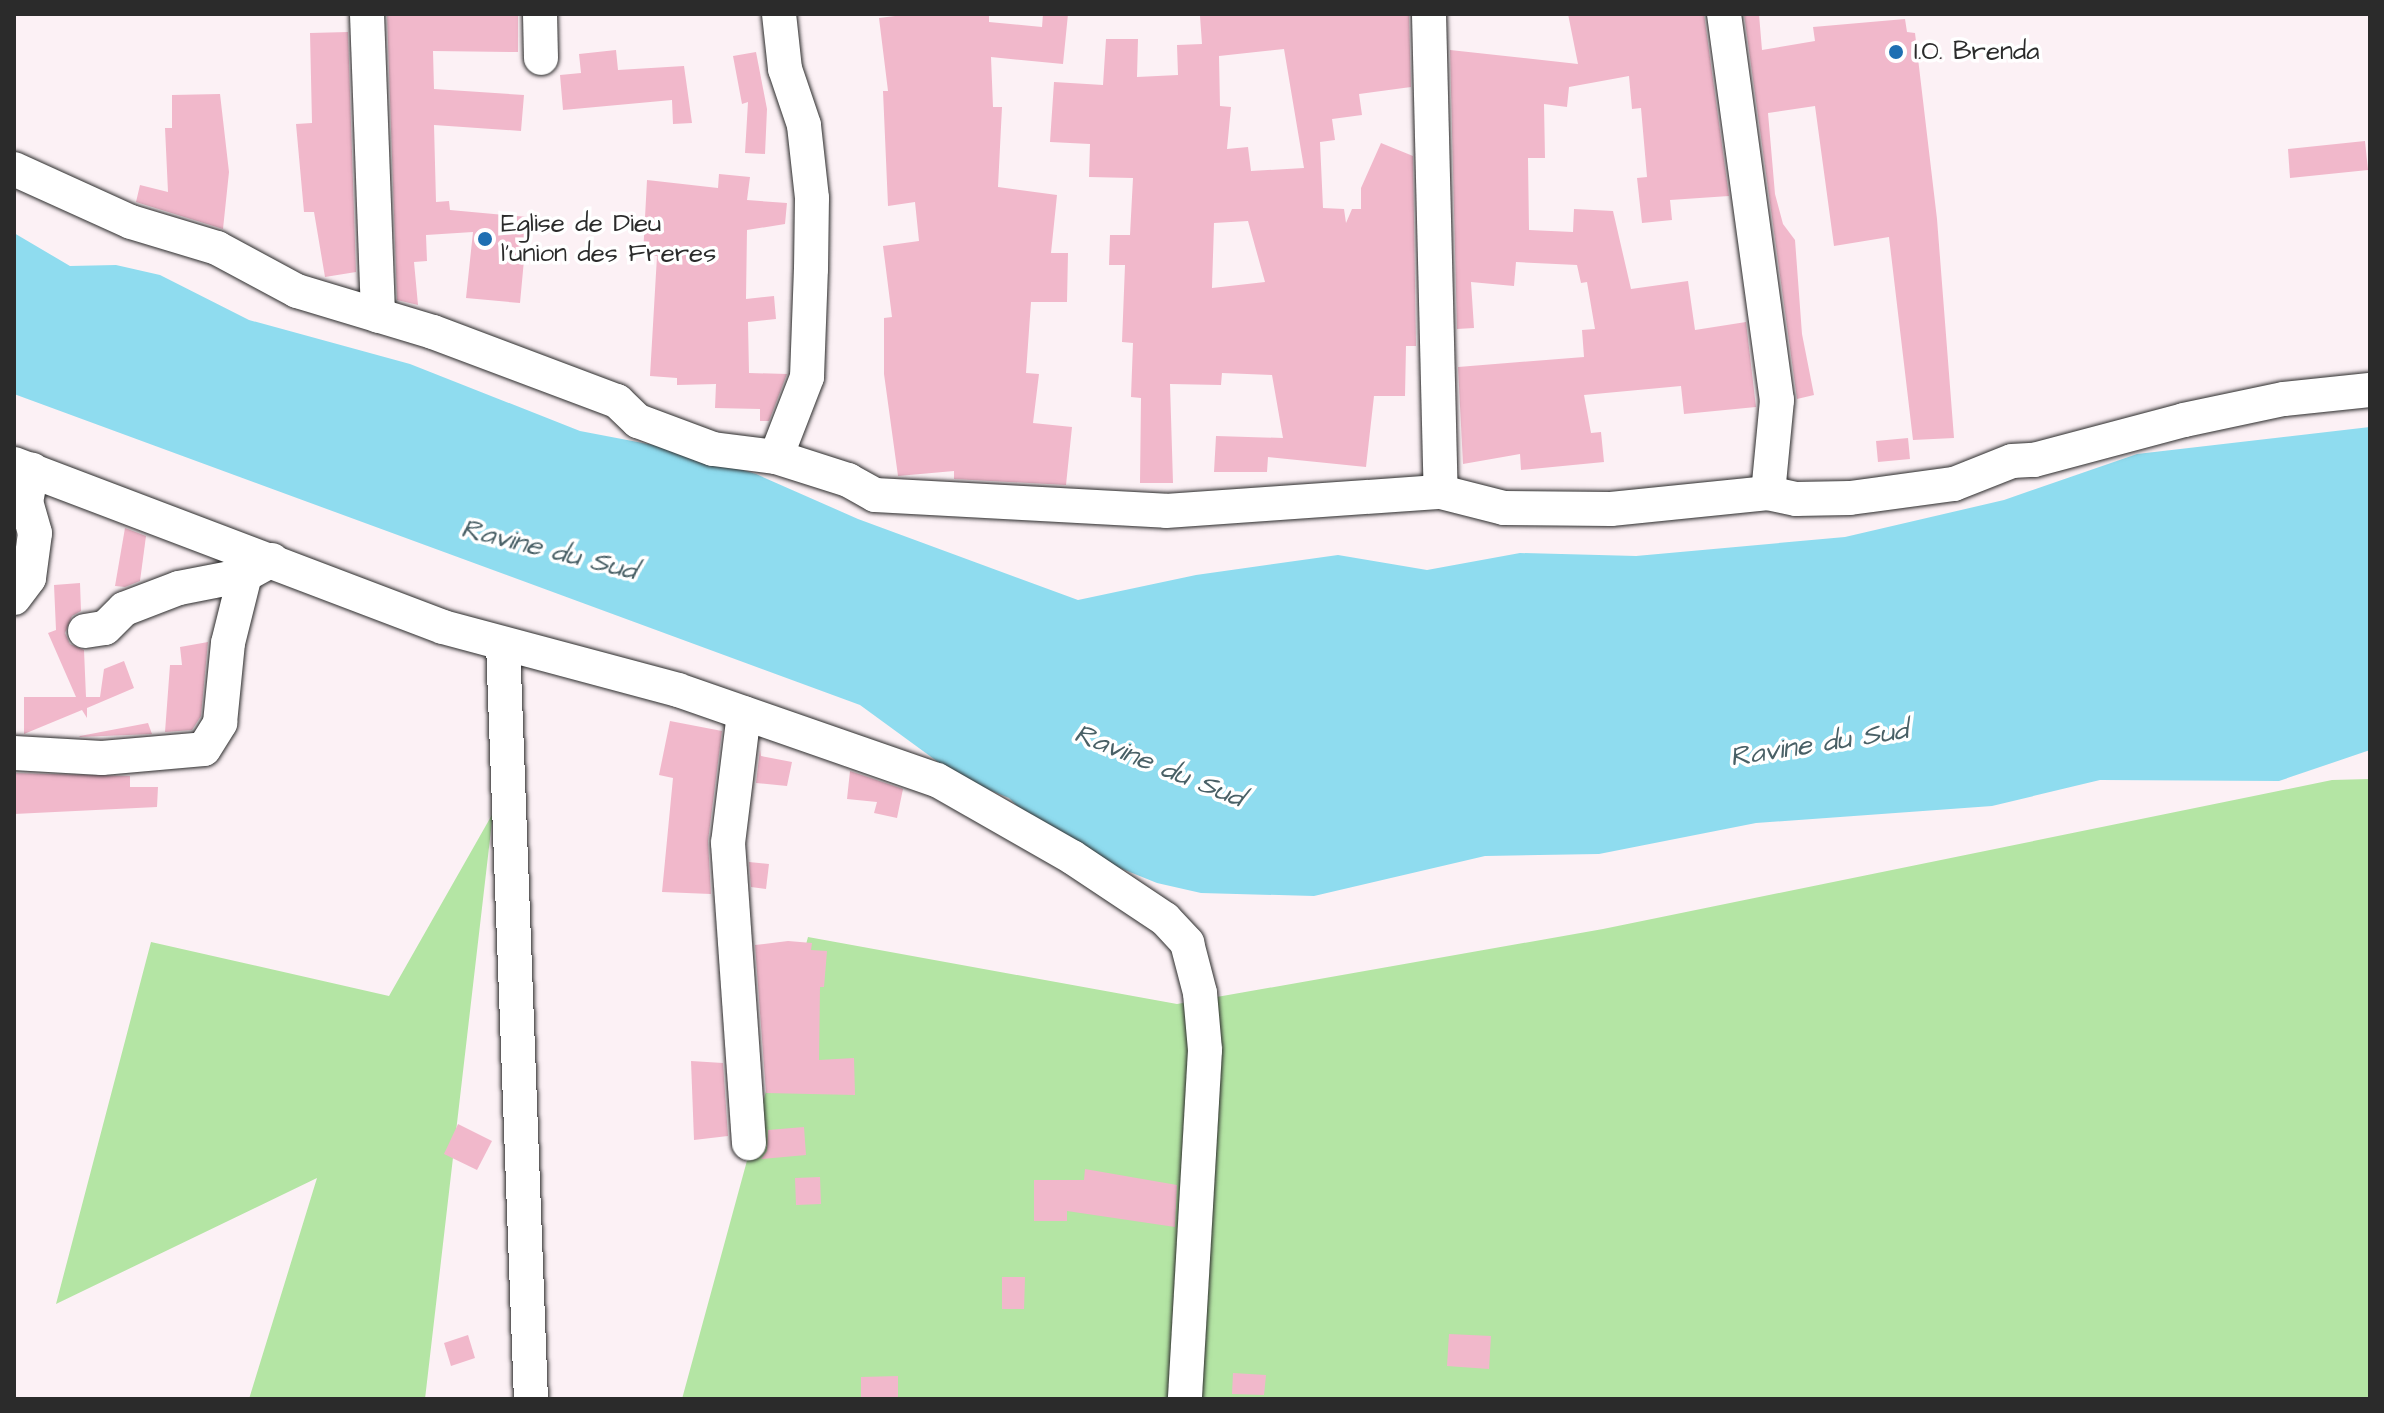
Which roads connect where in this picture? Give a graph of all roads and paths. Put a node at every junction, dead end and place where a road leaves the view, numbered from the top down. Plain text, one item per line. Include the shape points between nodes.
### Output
1 (367, 14) edge
2 (540, 14) edge
3 (779, 14) edge
4 (1429, 14) edge
5 (1724, 14) edge
6 (541, 58) dead end
7 (14, 169) edge
8 (378, 316) junction
9 (2370, 390) edge
10 (776, 457) junction
11 (23, 467) edge
12 (1441, 492) junction
13 (1768, 493) junction
14 (259, 568) junction
15 (14, 598) edge
16 (85, 631) dead end
17 (503, 644) junction
18 (744, 713) junction
19 (14, 753) edge
20 (749, 1143) dead end
21 (531, 1399) edge
22 (1185, 1399) edge

1 - 8 street
2 - 6 street
3 - 10 street via 785,69 804,125 812,198 807,377
4 - 12 street
5 - 13 street via 1777,400
7 - 8 street via 131,222 217,248 297,291
8 - 10 street via 617,401 638,421 713,449
9 - 13 street via 2284,399 2184,420 2034,460 2012,461 1954,484 1911,493 1796,499
10 - 12 street via 848,480 875,495 1150,510
11 - 14 street
11 - 15 street via 35,533 29,578
12 - 13 street via 1504,508 1611,509
14 - 16 street via 179,588 124,609 105,628
14 - 17 street
14 - 19 street via 228,643 220,723 204,749 102,758
17 - 18 street
17 - 21 street
18 - 20 street via 728,843
18 - 22 street via 937,780 1136,898 1187,943 1200,993 1205,1050

